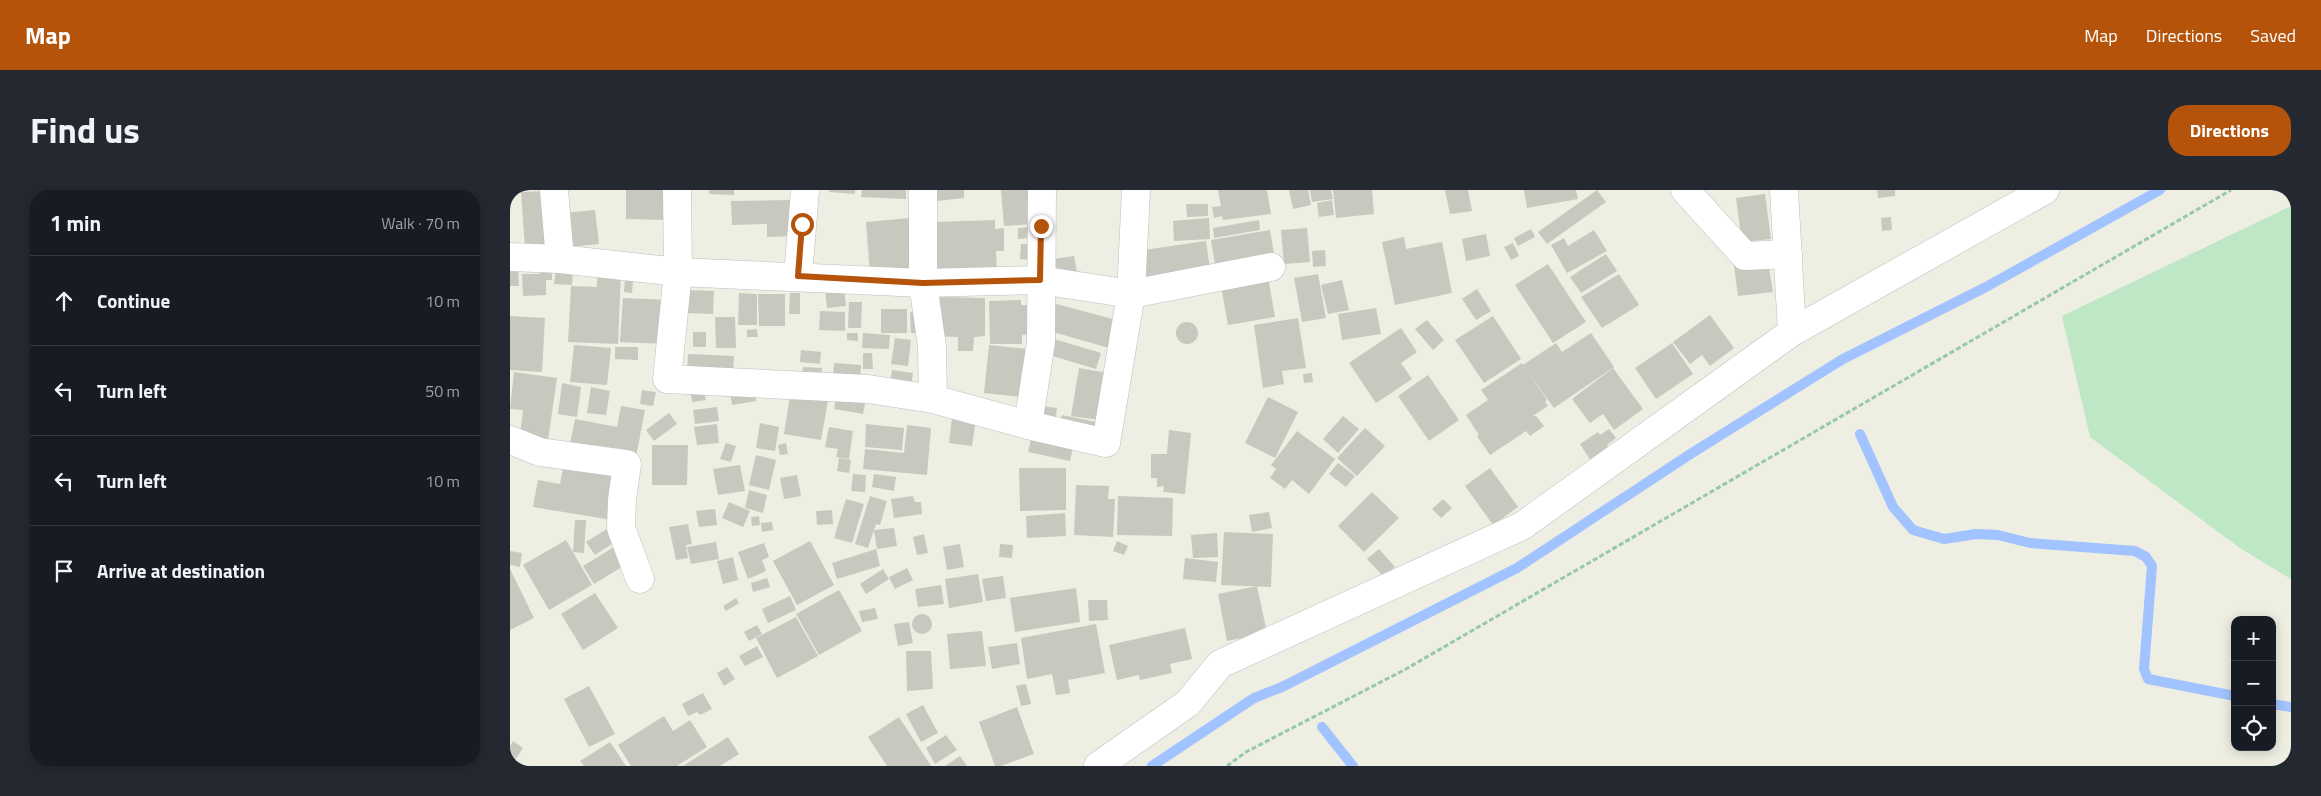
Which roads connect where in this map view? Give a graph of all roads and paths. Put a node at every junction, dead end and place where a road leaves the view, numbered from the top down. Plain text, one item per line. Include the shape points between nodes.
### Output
1 (554, 190) edge
2 (676, 190) edge
3 (806, 190) edge
4 (923, 190) edge
5 (1042, 190) edge
6 (1136, 190) edge
7 (1685, 190) edge
8 (1784, 190) edge
9 (2045, 190) edge
10 (2232, 190) edge
11 (1788, 254) junction
12 (510, 257) edge
13 (560, 259) junction
14 (1271, 267) dead end
15 (678, 272) junction
16 (798, 276) junction
17 (1040, 280) junction
18 (923, 283) junction
19 (1131, 294) junction
20 (1792, 332) junction
21 (933, 399) junction
22 (1028, 425) junction
23 (510, 440) edge
24 (640, 579) dead end
25 (1098, 766) edge
26 (1227, 766) edge

1 - 13 street
2 - 15 street
3 - 16 street
4 - 18 street
5 - 17 street
6 - 19 street
7 - 11 street via 1745,256
8 - 11 street
9 - 20 street
10 - 26 path via 1415,664 1246,752
11 - 20 street
12 - 13 street
13 - 15 street
14 - 19 street
15 - 16 street
15 - 21 street via 667,379 868,390
16 - 18 street
17 - 18 street
17 - 19 street
17 - 22 street via 1041,342
18 - 21 street via 932,347
19 - 22 street via 1106,443
20 - 25 street via 1522,526 1220,664 1188,703
21 - 22 street
23 - 24 street via 540,452 627,464 621,528

